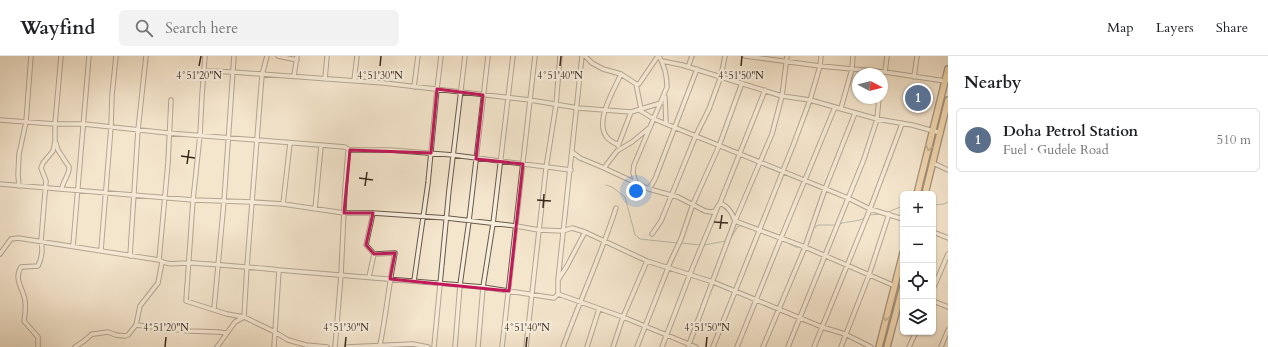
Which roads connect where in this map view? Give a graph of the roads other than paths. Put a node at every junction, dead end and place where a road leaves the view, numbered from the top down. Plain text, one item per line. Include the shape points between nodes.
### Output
1 (31, 56) edge
2 (61, 56) edge
3 (89, 56) edge
4 (116, 56) edge
5 (146, 56) edge
6 (205, 56) edge
7 (234, 56) edge
8 (267, 56) edge
9 (278, 56) edge
10 (327, 56) edge
11 (357, 56) edge
12 (418, 56) edge
13 (441, 56) edge
14 (465, 56) edge
15 (488, 56) edge
16 (513, 56) edge
17 (535, 56) edge
18 (560, 56) edge
19 (584, 56) edge
20 (659, 56) edge
21 (692, 56) edge
22 (725, 56) edge
23 (746, 56) edge
24 (821, 56) edge
25 (853, 56) edge
26 (887, 56) edge
27 (917, 56) edge
28 (755, 57) edge
29 (297, 58) edge
30 (787, 58) edge
31 (662, 61) junction
32 (688, 66) junction
33 (820, 66) junction
34 (852, 68) edge
35 (884, 68) edge
36 (697, 69) junction
37 (852, 69) joint
38 (948, 69) edge
39 (204, 71) junction
40 (233, 72) junction
41 (621, 74) junction
42 (888, 74) edge
43 (262, 75) junction
44 (294, 76) junction
45 (721, 76) junction
46 (914, 77) junction
47 (326, 79) junction
48 (354, 81) junction
49 (945, 81) junction
50 (742, 83) junction
51 (636, 84) junction
52 (414, 87) junction
53 (437, 89) junction
54 (765, 90) junction
55 (461, 91) junction
56 (665, 94) junction
57 (483, 95) junction
58 (782, 96) junction
59 (508, 98) junction
60 (171, 100) dead end
61 (530, 100) junction
62 (810, 100) junction
63 (948, 100) edge
64 (661, 103) junction
65 (878, 104) edge
66 (556, 105) junction
67 (835, 107) junction
68 (578, 108) junction
69 (841, 108) junction
70 (604, 110) junction
71 (640, 110) junction
72 (631, 112) junction
73 (855, 113) junction
74 (654, 119) junction
75 (877, 119) junction
76 (0, 120) edge
77 (26, 122) junction
78 (666, 123) junction
79 (55, 124) junction
80 (84, 124) junction
81 (902, 124) junction
82 (111, 127) junction
83 (650, 127) junction
84 (674, 127) junction
85 (138, 130) junction
86 (168, 132) junction
87 (933, 132) junction
88 (941, 133) junction
89 (200, 135) junction
90 (696, 135) junction
91 (228, 137) junction
92 (257, 139) junction
93 (55, 142) junction
94 (290, 143) junction
95 (619, 145) junction
96 (321, 146) junction
97 (719, 146) junction
98 (350, 150) junction
99 (617, 151) junction
100 (572, 152) junction
101 (431, 154) junction
102 (739, 154) junction
103 (453, 155) junction
104 (476, 159) junction
105 (500, 162) junction
106 (761, 162) junction
107 (933, 163) junction
108 (523, 164) junction
109 (546, 168) junction
110 (604, 168) junction
111 (570, 170) junction
112 (948, 170) edge
113 (783, 172) junction
114 (804, 181) junction
115 (636, 182) junction
116 (0, 184) edge
117 (19, 186) junction
118 (45, 187) junction
119 (62, 188) junction
120 (649, 189) junction
121 (77, 190) junction
122 (825, 190) junction
123 (918, 191) edge
124 (926, 191) edge
125 (105, 192) junction
126 (135, 194) junction
127 (672, 195) junction
128 (165, 197) junction
129 (848, 198) junction
130 (193, 200) junction
131 (224, 201) junction
132 (252, 202) junction
133 (720, 203) junction
134 (283, 204) junction
135 (693, 204) junction
136 (718, 207) junction
137 (616, 208) dead end
138 (315, 209) junction
139 (870, 209) junction
140 (344, 213) junction
141 (373, 214) junction
142 (889, 214) junction
143 (424, 217) junction
144 (446, 218) junction
145 (900, 218) edge
146 (469, 221) junction
147 (735, 221) junction
148 (493, 224) junction
149 (516, 226) junction
150 (539, 230) junction
151 (759, 230) junction
152 (563, 231) junction
153 (585, 232) junction
154 (936, 233) edge
155 (652, 234) dead end
156 (781, 238) junction
157 (948, 238) edge
158 (41, 241) junction
159 (606, 241) junction
160 (73, 246) junction
161 (805, 247) junction
162 (101, 250) junction
163 (0, 254) edge
164 (374, 254) junction
165 (948, 254) edge
166 (130, 256) junction
167 (825, 256) junction
168 (161, 261) junction
169 (647, 261) junction
170 (189, 262) junction
171 (901, 263) edge
172 (218, 264) junction
173 (846, 265) junction
174 (247, 266) junction
175 (668, 267) junction
176 (279, 270) junction
177 (690, 274) junction
178 (341, 275) junction
179 (869, 275) junction
180 (369, 277) junction
181 (390, 279) junction
182 (558, 280) junction
183 (414, 281) junction
184 (713, 282) junction
185 (936, 282) edge
186 (440, 284) junction
187 (460, 285) junction
188 (895, 286) junction
189 (483, 287) junction
190 (509, 291) junction
191 (735, 291) junction
192 (531, 294) junction
193 (558, 294) junction
194 (900, 299) edge
195 (757, 300) junction
196 (580, 301) junction
197 (936, 302) edge
198 (948, 307) edge
199 (779, 308) junction
200 (214, 309) junction
201 (599, 309) junction
202 (244, 317) junction
203 (623, 317) junction
204 (799, 317) junction
205 (136, 325) junction
206 (645, 326) junction
207 (822, 327) junction
208 (948, 330) edge
209 (275, 332) junction
210 (227, 333) junction
211 (846, 334) junction
212 (666, 335) junction
213 (915, 335) edge
214 (380, 345) junction
215 (689, 345) edge
216 (306, 346) edge
217 (38, 347) edge
218 (75, 347) edge
219 (217, 347) edge
220 (274, 347) edge
221 (327, 347) edge
222 (335, 347) edge
223 (347, 347) edge
224 (428, 347) edge
225 (434, 347) edge
226 (455, 347) edge
227 (478, 347) edge
228 (502, 347) edge
229 (526, 347) edge
230 (563, 347) edge
231 (587, 347) edge
232 (613, 347) edge
233 (637, 347) edge
234 (662, 347) edge
235 (696, 347) edge
236 (713, 347) edge
237 (738, 347) edge
238 (763, 347) edge
239 (788, 347) edge
240 (814, 347) edge
241 (841, 347) edge
242 (871, 347) edge
243 (879, 347) edge
244 (887, 347) edge
245 (910, 347) edge
246 (941, 347) edge

1 - 77 street
2 - 79 street
3 - 80 street
4 - 82 street
5 - 85 street
6 - 39 street
7 - 40 street
8 - 43 street
9 - 29 street
10 - 47 street
11 - 48 street
12 - 52 street
13 - 53 street
14 - 55 street
15 - 57 street
16 - 59 street
17 - 61 street
18 - 66 street
19 - 41 street via 592,63
19 - 68 street
20 - 31 street
20 - 51 street via 640,84
21 - 32 street
22 - 45 street
23 - 28 street
24 - 33 street
25 - 34 street
26 - 35 street
27 - 46 street
28 - 30 street
29 - 44 street
30 - 33 street
30 - 58 street
31 - 32 street
31 - 56 street via 667,80
32 - 36 street
33 - 37 street
33 - 62 street
36 - 45 street
36 - 84 street
37 - 69 street
38 - 49 highway
39 - 40 street
39 - 89 street
40 - 43 street
40 - 91 street
41 - 51 street
41 - 70 street
42 - 46 street
43 - 44 street
43 - 92 street
44 - 47 street
45 - 50 street
45 - 90 street via 709,110
46 - 49 street
47 - 48 street
48 - 52 street
49 - 87 highway
50 - 54 street
50 - 97 street
51 - 71 street
52 - 53 street
53 - 55 street
53 - 101 street
54 - 58 street
54 - 102 street
55 - 57 street
55 - 103 street
56 - 64 street
56 - 78 street
57 - 59 street
57 - 104 street
58 - 62 street
58 - 106 street
59 - 61 street
59 - 105 street
60 - 86 street
61 - 66 street
61 - 108 street
62 - 67 street
62 - 113 street
63 - 88 highway
64 - 71 street
64 - 74 street
65 - 75 street
66 - 68 street
66 - 109 street
67 - 69 street
67 - 114 street
68 - 70 street
68 - 100 street
69 - 73 street
70 - 72 street
70 - 95 street via 605,136 609,141
71 - 72 street
71 - 74 street
72 - 95 street
73 - 75 street
73 - 122 street
74 - 78 street
74 - 83 street
75 - 81 street
75 - 129 street
76 - 77 street
77 - 79 street
77 - 117 street via 19,154
78 - 84 street
79 - 80 street
79 - 93 street
80 - 82 street
80 - 121 street
81 - 87 street
81 - 139 street
82 - 85 street
82 - 125 street
83 - 99 street
83 - 115 street via 634,165
84 - 90 street
84 - 120 street
85 - 86 street
85 - 126 street
86 - 89 street
86 - 128 street
87 - 88 street
87 -> 123 highway
88 - 107 highway
89 - 91 street
89 - 130 street
90 - 97 street
90 - 127 street
91 - 92 street
91 - 131 street
92 - 94 street
92 - 132 street
93 - 118 street via 53,151 41,168 46,181
93 - 119 street via 70,170
94 - 96 street
94 - 134 street
95 - 99 street
96 - 98 street via 345,147
96 - 138 street
97 - 102 street
97 - 135 street
98 - 101 street
98 - 140 street
99 - 110 street
100 - 110 street
100 - 111 street
101 - 103 street
101 - 143 street
102 - 106 street
102 - 133 street
103 - 104 street
103 - 144 street
104 - 105 street
104 - 146 street
105 - 108 street
105 - 148 street
106 - 113 street
106 - 147 street
107 - 112 street
107 - 124 highway
108 - 109 street
108 - 149 street
109 - 111 street
109 - 150 street
110 - 115 street
111 - 152 street
113 - 114 street
113 - 151 street
114 - 122 street
114 - 156 street
115 - 120 street
116 - 117 street
117 - 118 street
118 - 119 street
118 - 158 street
119 - 121 street
120 - 127 street
121 - 125 street
121 - 160 street
122 - 129 street
122 - 161 street
125 - 126 street
125 - 162 street
126 - 128 street
126 - 166 street
127 - 135 street
127 - 155 street via 661,221
128 - 130 street
128 - 168 street
129 - 139 street
129 - 167 street
130 - 131 street
130 - 170 street
131 - 132 street
131 - 172 street
132 - 134 street
132 - 174 street
133 - 136 street
133 - 147 street via 729,209
134 - 138 street
135 - 136 street via 710,212
135 - 175 street
136 - 177 street
137 - 159 street
138 - 140 street
139 - 142 street
139 - 173 street
140 - 141 street
140 - 178 street
141 - 143 street
141 - 164 street via 366,245
142 - 145 street
142 - 179 street
143 - 144 street
143 - 183 street
144 - 146 street
144 - 186 street
146 - 148 street
146 - 187 street
147 - 151 street
147 - 184 street
148 - 149 street
148 - 189 street
149 - 150 street
149 - 190 street
150 - 152 street
150 - 192 street
151 - 156 street
151 - 191 street
152 - 153 street via 572,228
152 - 182 street
153 - 159 street
153 - 182 street
154 - 157 street
156 - 161 street
156 - 195 street
158 - 160 street
158 - 163 street via 15,238
158 - 217 street via 43,248 38,266 21,267 18,274 19,286 25,300 24,321 38,337
159 - 169 street
159 - 196 street
160 - 162 street
161 - 167 street
161 - 199 street
162 - 166 street
164 - 180 street
164 - 181 street via 395,253
165 - 185 street
166 - 168 street
167 - 173 street
167 - 204 street
168 - 170 street via 175,264
168 - 205 street via 158,283 140,306
169 - 175 street
169 - 203 street
170 - 172 street
170 - 200 street via 186,302
171 - 188 highway
172 - 174 street
172 - 200 street
173 - 179 street
173 - 207 street
174 - 176 street
174 - 202 street
175 - 177 street
175 - 206 street
176 - 178 street
176 - 209 street
177 - 184 street
177 - 212 street
178 - 180 street
178 - 222 street
179 - 188 street
179 - 211 street
180 - 181 street
181 - 183 street
181 - 214 street
182 - 193 street
183 - 186 street
184 - 191 street
184 - 215 street
186 - 187 street
186 - 225 street
187 - 189 street
187 - 226 street
188 -> 243 highway
189 - 190 street
189 - 227 street
190 - 192 street
190 - 228 street
191 - 195 street
191 - 236 street
192 - 193 street via 554,298
192 - 229 street
193 - 196 street
194 - 244 highway
195 - 199 street
195 - 237 street
196 - 201 street
196 - 230 street
197 - 198 street
199 - 204 street
199 - 238 street
200 - 202 street
201 - 203 street
201 - 231 street
202 - 209 street
202 - 210 street via 235,322
203 - 206 street
203 - 232 street
204 - 207 street
204 - 239 street
205 - 210 street
205 - 218 street via 128,335 108,332 92,334
206 - 212 street
206 - 233 street
207 - 211 street
207 - 240 street
208 - 246 street
209 - 216 street
209 - 220 street
210 - 219 street
211 - 241 street
211 - 242 street
212 - 215 street
212 - 234 street
213 - 245 street
214 - 223 street
214 - 224 street via 413,344
215 - 235 street
216 - 221 street

